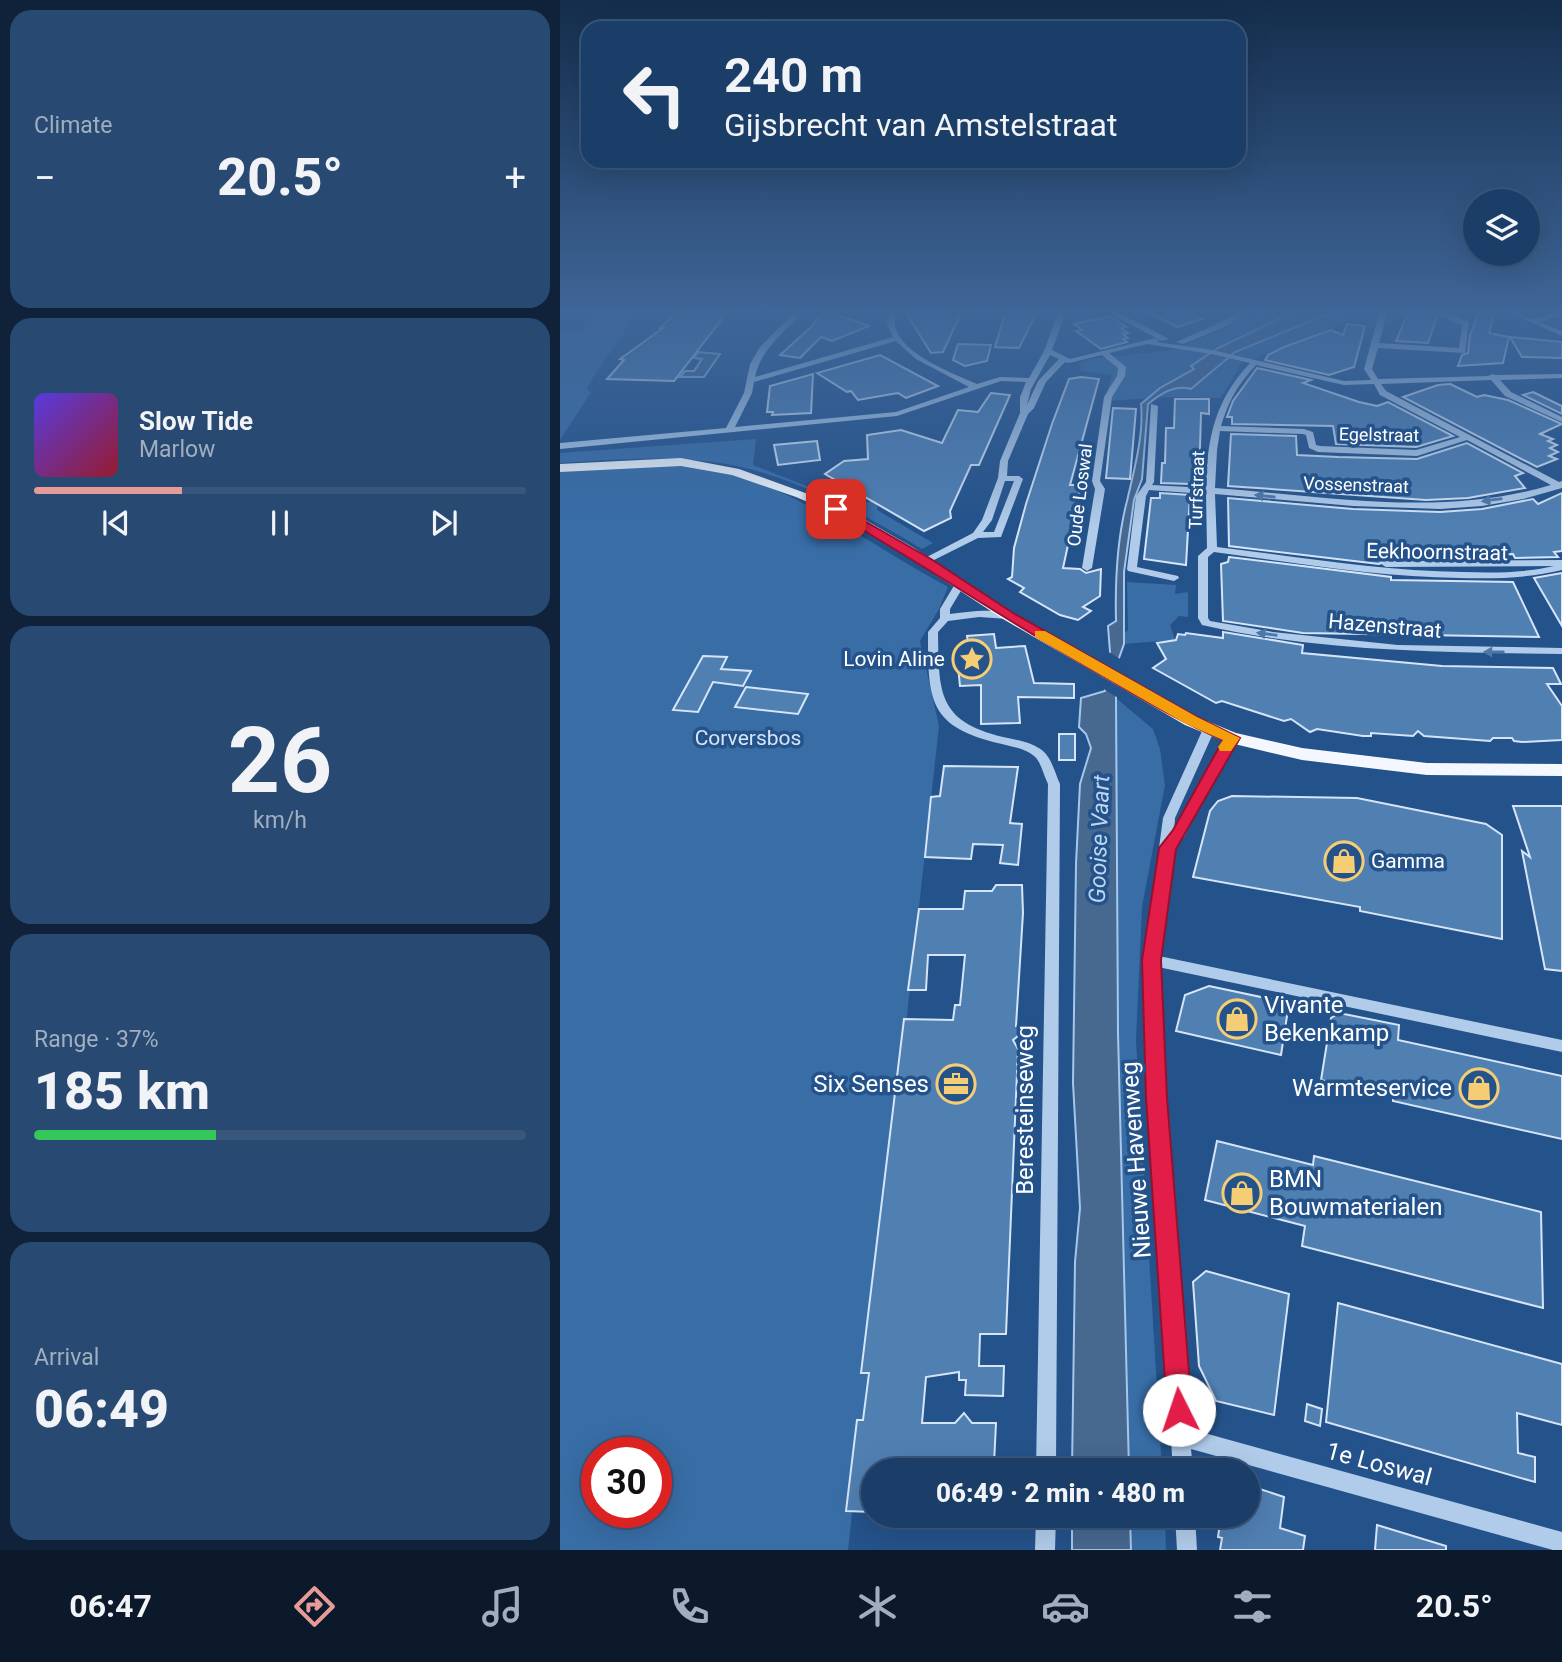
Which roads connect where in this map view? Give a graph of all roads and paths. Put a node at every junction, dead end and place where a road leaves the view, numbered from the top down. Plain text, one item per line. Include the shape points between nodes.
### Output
1 (749, 382) edge
2 (967, 382) edge
3 (990, 382) edge
4 (1030, 382) edge
5 (1041, 382) edge
6 (1117, 382) edge
7 (1236, 382) edge
8 (1373, 382) edge
9 (1498, 382) edge
10 (976, 387) junction
11 (1154, 406) dead end
12 (1024, 413) junction
13 (1562, 420) edge
14 (1218, 429) junction
15 (729, 431) junction
16 (1465, 438) junction
17 (560, 446) edge
18 (560, 468) edge
19 (1002, 478) junction
20 (1561, 485) edge
21 (1147, 487) junction
22 (1212, 491) junction
23 (976, 535) junction
24 (1212, 549) junction
25 (926, 561) junction
26 (1562, 565) edge
27 (1087, 568) dead end
28 (1174, 578) dead end
29 (960, 584) junction
30 (1008, 616) junction
31 (945, 618) junction
32 (1206, 623) joint
33 (1562, 651) edge
34 (1209, 729) junction
35 (1232, 738) junction
36 (1562, 770) edge
37 (1183, 784) joint
38 (1167, 848) junction
39 (1152, 960) junction
40 (1562, 1046) edge
41 (1181, 1436) junction
42 (1046, 1458) edge
43 (1182, 1458) edge
44 (1046, 1528) edge
45 (1186, 1528) edge
46 (1562, 1542) edge
47 (1045, 1550) edge
48 (1187, 1550) edge

1 - 15 street
2 - 10 street
3 - 10 street
4 - 12 street via 1021,405
5 - 12 street
6 - 27 street, Oude Loswal via 1108,397
7 - 14 street, Turfstraat via 1221,410
8 - 16 street via 1390,398
9 - 13 street via 1508,394
10 - 15 street via 897,414
11 - 21 street
12 - 19 street via 1004,461
14 - 16 street, Egelstraat via 1304,432 1318,449 1412,453
14 - 22 street, Turfstraat
15 - 17 street
16 - 20 street
18 - 25 main road via 681,462 735,472 836,509
19 - 23 street via 987,520
19 - 23 street via 1019,479 998,535
20 -> 22 street, Vossenstraat via 1490,500 1436,504 1323,501
21 - 22 street, Vossenstraat
21 - 28 street via 1141,496 1132,569
22 - 24 street, Turfstraat
23 - 25 street
24 - 26 street, Eekhoornstraat via 1348,570 1432,574 1512,573
24 - 32 street, Turfstraat via 1203,556
25 - 29 main road
29 - 30 main road
29 - 31 street via 945,609
30 - 31 street
30 - 34 main road
31 - 42 street, Beresteinseweg via 933,632 933,669 940,705 957,727 1040,754 1054,784
33 -> 32 street, Hazenstraat via 1398,648
34 - 35 main road
34 - 37 street, Nieuwe Havenweg
35 - 36 main road via 1302,754 1427,769
35 - 38 street, Nieuwe Havenweg via 1214,781
37 - 38 street, Nieuwe Havenweg via 1169,818
38 - 39 street, Nieuwe Havenweg
39 - 40 street
39 - 41 street, Nieuwe Havenweg via 1156,1098
41 - 43 street, Nieuwe Havenweg
41 - 46 street, 1e Loswal
44 - 47 street
45 - 48 street

